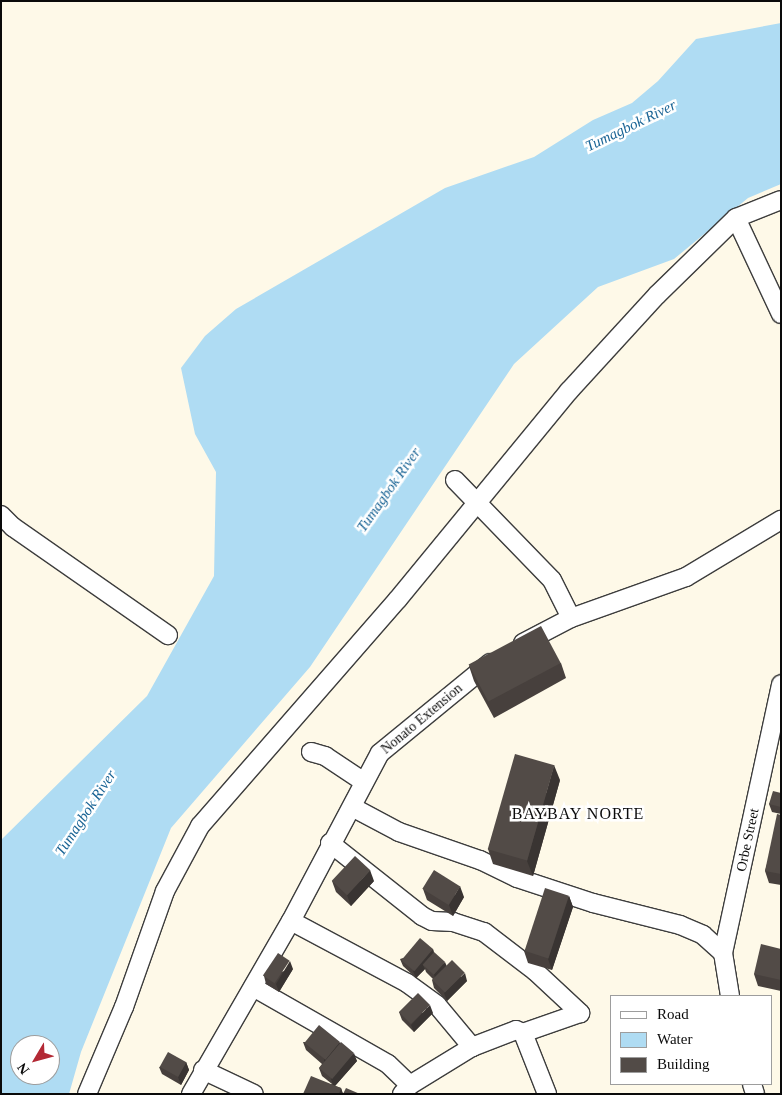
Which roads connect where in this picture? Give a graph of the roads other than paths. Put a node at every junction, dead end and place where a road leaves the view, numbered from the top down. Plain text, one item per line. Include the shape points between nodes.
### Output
1 (781, 200) edge
2 (736, 218) junction
3 (781, 314) edge
4 (454, 480) dead end
5 (475, 502) junction
6 (1, 515) edge
7 (781, 520) edge
8 (571, 618) junction
9 (168, 635) dead end
10 (781, 684) edge
11 (775, 733) edge
12 (311, 752) dead end
13 (364, 782) junction
14 (352, 807) junction
15 (330, 843) junction
16 (292, 921) junction
17 (723, 953) junction
18 (253, 987) junction
19 (730, 995) edge
20 (522, 1032) junction
21 (472, 1047) junction
22 (203, 1070) junction
23 (406, 1089) edge
24 (87, 1094) edge
25 (191, 1094) edge
26 (254, 1094) edge
27 (547, 1094) edge

1 - 2 street
2 - 3 street
2 - 5 street via 645,308
4 - 5 street
5 - 8 street via 552,580
5 - 24 street via 398,599 200,826 165,892 124,1007
6 - 9 street via 13,527
7 - 8 street, Nonato Extension via 686,576
8 - 13 street, Nonato Extension via 483,668 443,705 380,753
10 - 11 street, Orbe Street
11 - 17 street, Orbe Street
12 - 13 street via 325,756
13 - 14 street, Nonato Extension
14 - 15 street, Nonato Extension
14 - 17 street via 399,832 480,860 517,878 602,906 680,925 703,935
15 - 16 street, Nonato Extension
15 - 20 street via 422,916 484,932 535,971 580,1014
16 - 18 street, Nonato Extension
16 - 21 street via 407,983 436,1005
17 - 19 street, Orbe Street
18 - 22 street, Nonato Extension
18 - 23 street via 388,1064
20 - 21 street via 516,1030
20 - 27 street
21 - 23 street
22 - 25 street, Nonato Extension
22 - 26 street

